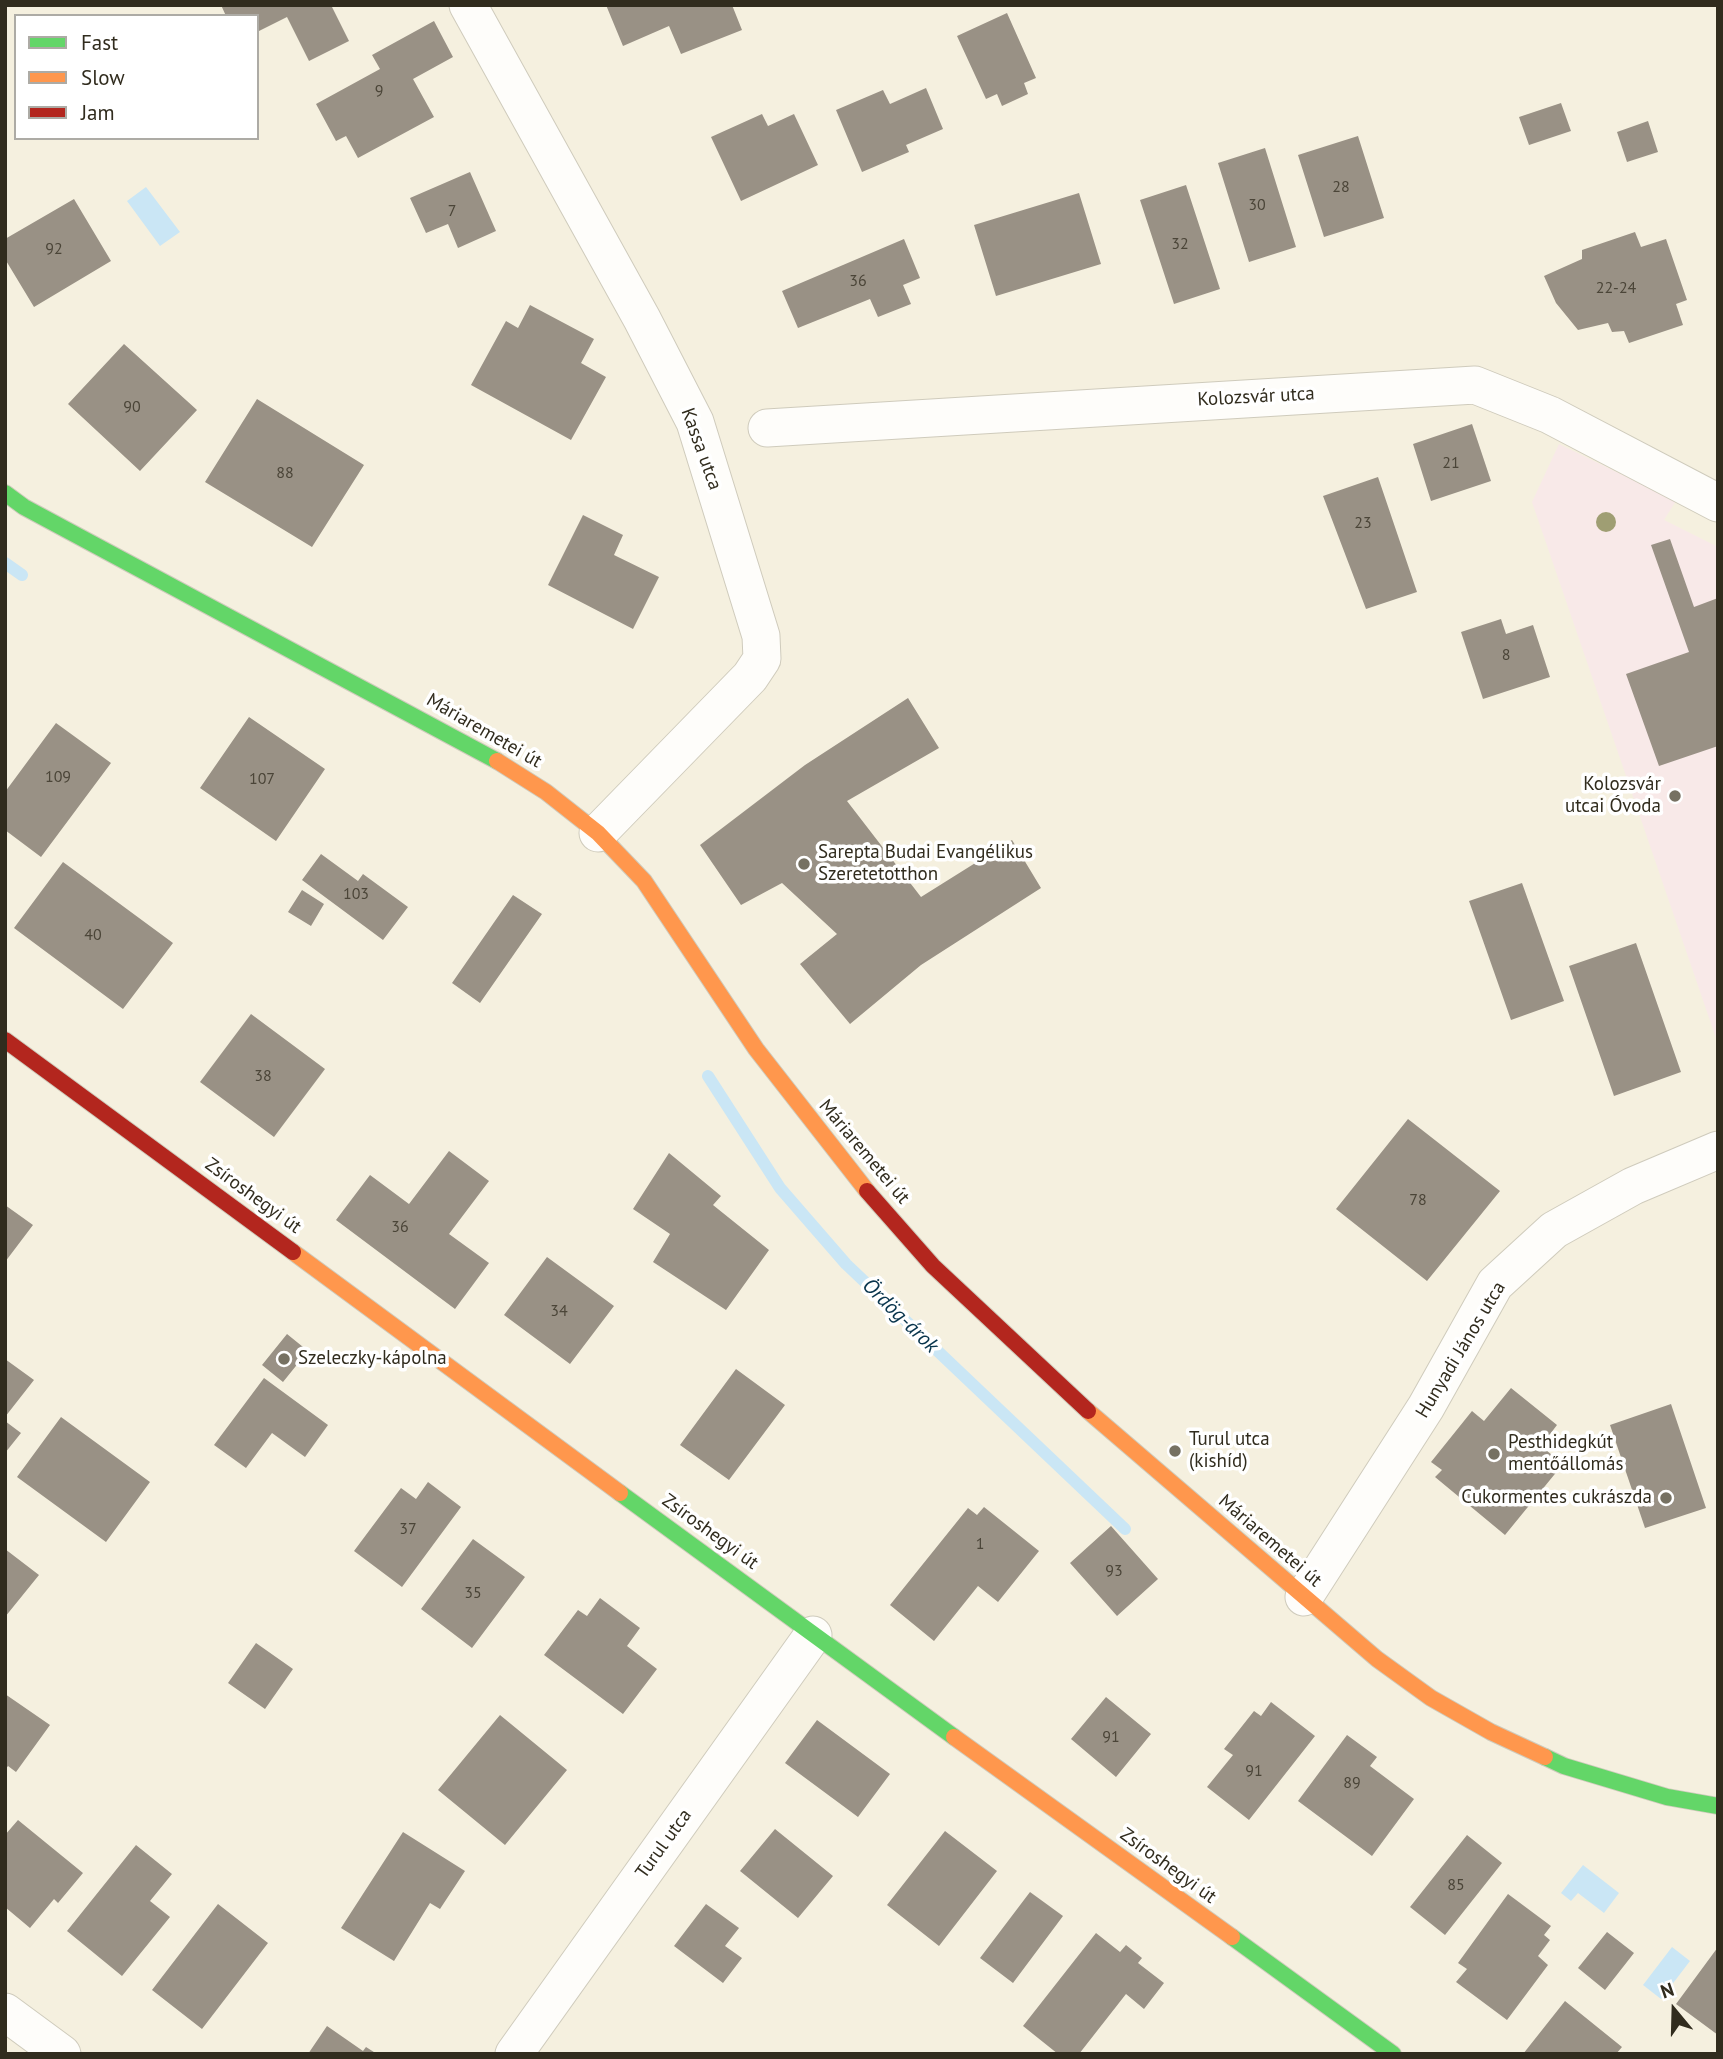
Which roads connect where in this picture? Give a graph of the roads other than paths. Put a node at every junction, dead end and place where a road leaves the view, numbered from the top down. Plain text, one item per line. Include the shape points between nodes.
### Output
1 (468, 5) edge
2 (767, 428) dead end
3 (5, 494) edge
4 (1718, 503) edge
5 (598, 833) junction
6 (5, 1040) edge
7 (1718, 1150) edge
8 (1304, 1597) junction
9 (813, 1635) junction
10 (1718, 1806) edge
11 (5, 2012) edge
12 (62, 2054) edge
13 (514, 2054) edge
14 (1393, 2054) edge

1 - 5 street, Kassa utca via 695,422 761,636 762,659 750,677
2 - 4 street, Kolozsvár utca via 1475,385 1550,415
3 - 5 street, Máriaremetei út via 485,753
5 - 8 street, Máriaremetei út via 644,881 756,1049 820,1134 933,1266 1075,1401
6 - 9 street, Zsíroshegyi út
7 - 8 street, Hunyadi János utca via 1633,1186 1554,1230 1495,1284 1426,1407
8 - 10 street, Máriaremetei út via 1431,1698 1491,1732 1564,1766 1667,1797
9 - 13 street, Turul utca
9 - 14 street, Zsíroshegyi út
11 - 12 street

